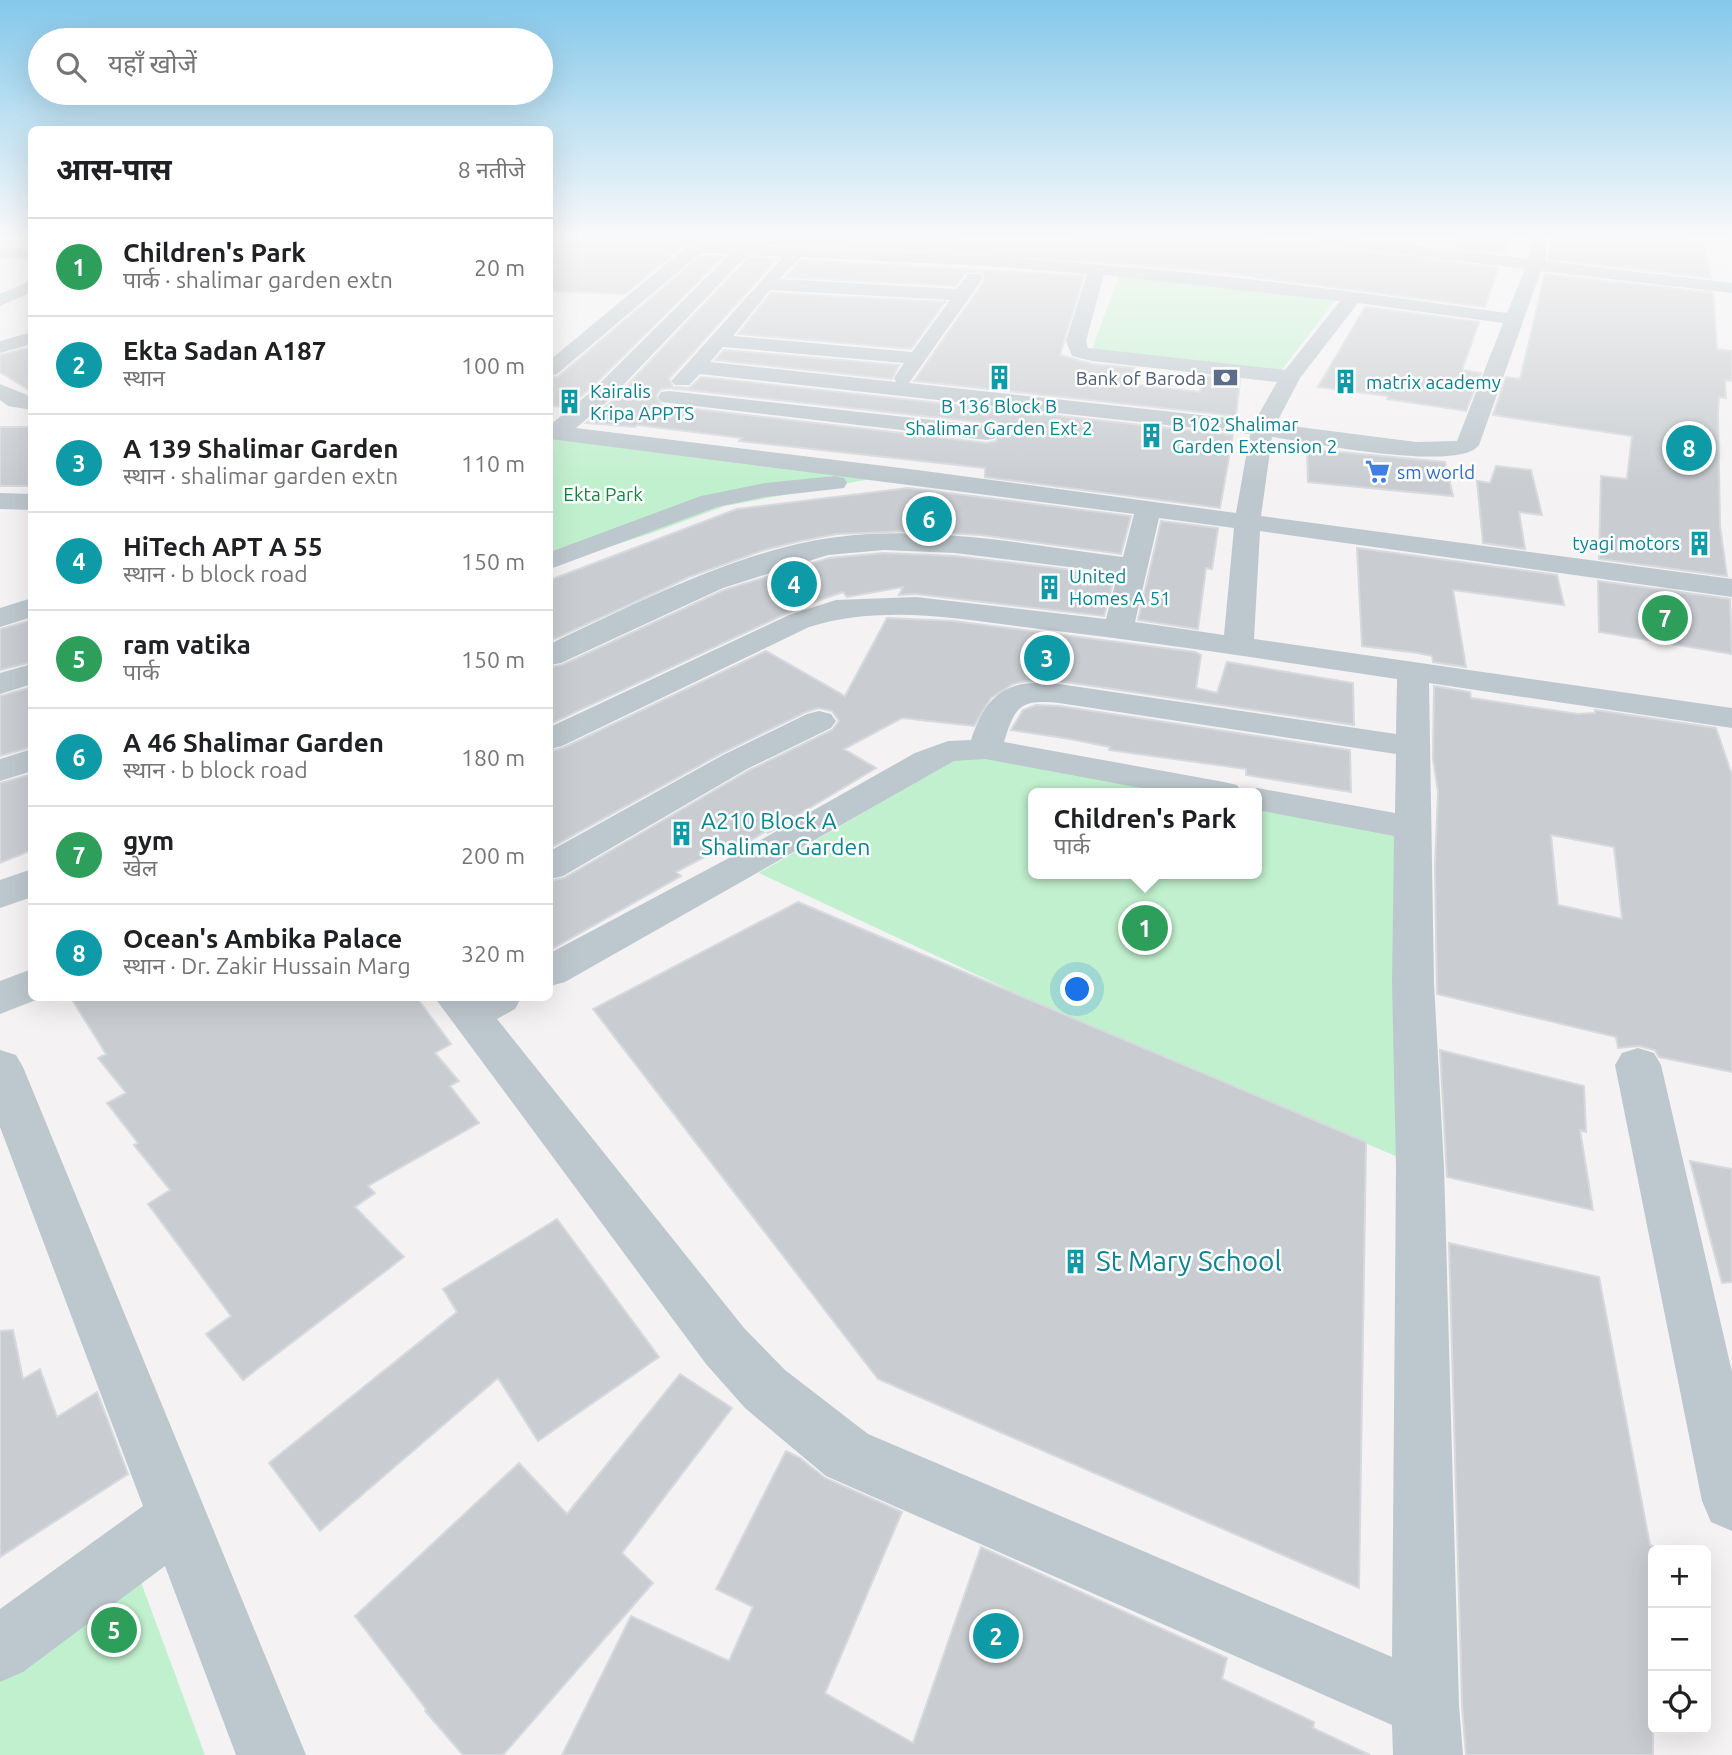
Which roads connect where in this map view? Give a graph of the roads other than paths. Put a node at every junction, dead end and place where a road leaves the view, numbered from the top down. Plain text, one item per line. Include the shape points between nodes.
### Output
1 (607, 321) edge
2 (674, 321) edge
3 (736, 321) joint
4 (943, 321) edge
5 (1082, 321) edge
6 (1334, 321) edge
7 (1512, 321) edge
8 (764, 324) dead end
9 (903, 335) dead end
10 (931, 338) junction
11 (28, 339) edge
12 (718, 341) junction
13 (553, 344) edge
14 (577, 346) junction
15 (0, 347) edge
16 (917, 358) junction
17 (553, 367) edge
18 (694, 367) junction
19 (1290, 377) junction
20 (897, 389) junction
21 (0, 390) edge
22 (669, 397) junction
23 (28, 403) edge
24 (28, 408) edge
25 (15, 422) edge
26 (644, 427) junction
27 (1262, 428) junction
28 (553, 433) edge
29 (987, 433) dead end
30 (917, 477) junction
31 (0, 501) edge
32 (28, 502) edge
33 (1148, 510) junction
34 (1247, 523) junction
35 (553, 560) edge
36 (1134, 567) junction
37 (1732, 588) edge
38 (0, 590) edge
39 (28, 591) edge
40 (28, 608) edge
41 (0, 618) edge
42 (1118, 630) junction
43 (1238, 647) junction
44 (553, 655) edge
45 (1413, 672) junction
46 (28, 674) edge
47 (0, 684) edge
48 (1732, 718) edge
49 (818, 721) dead end
50 (553, 738) edge
51 (1414, 747) junction
52 (985, 749) junction
53 (28, 760) edge
54 (0, 771) edge
55 (1197, 788) edge
56 (1262, 800) edge
57 (1415, 828) junction
58 (553, 865) edge
59 (28, 884) edge
60 (0, 895) edge
61 (553, 969) edge
62 (28, 986) edge
63 (0, 998) edge
64 (475, 1003) edge
65 (1638, 1065) dead end
66 (0, 1066) edge
67 (1732, 1501) edge
68 (178, 1518) junction
69 (0, 1649) edge
70 (1426, 1730) edge
71 (271, 1755) edge

1 - 14 street
2 - 28 street via 601,395
3 - 8 street
3 - 12 street
4 - 10 street
5 - 19 street via 1076,341 1079,352
6 - 19 street
7 - 27 street via 1467,445 1460,449 1431,450
9 - 10 street
10 - 16 street
11 - 15 street
12 - 16 street
12 - 18 street
13 - 14 street
14 - 17 street
16 - 20 street
18 - 20 street
18 - 22 street
19 - 27 street
20 - 27 street
21 - 23 street
22 - 26 street
22 - 29 street
24 - 25 street
26 - 28 street
26 - 30 street
27 - 34 street
30 - 33 street
30 - 35 street via 813,484 733,496
31 - 32 street
33 - 34 street
33 - 36 street
34 - 37 street
34 - 43 street
36 - 42 street
36 - 44 street via 933,543 823,547 734,574
38 - 39 street
40 - 41 street
42 - 43 street
42 - 50 street via 916,606 836,609 799,621
43 - 45 street
45 - 48 street
45 - 51 street
46 - 47 street
49 - 58 street via 735,762
51 - 52 street via 1022,693 1002,705
51 - 57 street
52 - 55 street
52 - 61 street via 948,751 927,760
53 - 54 street
56 - 57 street
57 - 70 street via 1413,983 1420,1167
59 - 60 street
62 - 63 street
64 - 70 street via 725,1346 765,1389 847,1455
65 - 67 street
66 - 68 street
68 - 69 street
68 - 71 street

